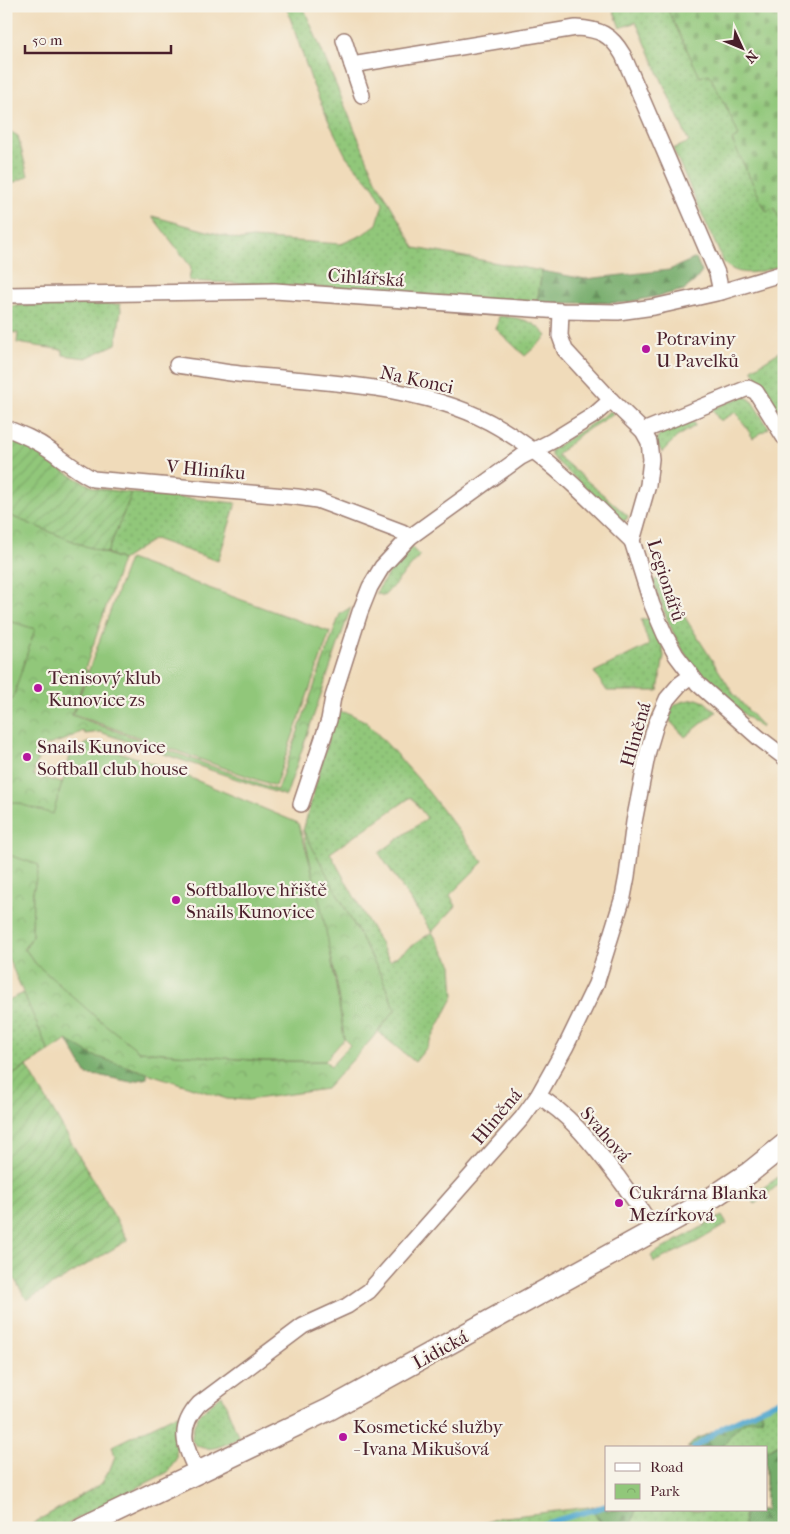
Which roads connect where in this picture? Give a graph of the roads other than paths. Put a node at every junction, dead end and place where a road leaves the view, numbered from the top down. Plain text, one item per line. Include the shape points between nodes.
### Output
1 (344, 40) dead end
2 (352, 65) junction
3 (362, 95) dead end
4 (784, 273) edge
5 (720, 292) junction
6 (6, 295) edge
7 (561, 311) junction
8 (177, 365) dead end
9 (612, 400) junction
10 (6, 428) edge
11 (643, 431) junction
12 (784, 437) edge
13 (533, 450) junction
14 (410, 537) junction
15 (632, 541) junction
16 (690, 676) junction
17 (784, 757) edge
18 (302, 804) dead end
19 (538, 1096) junction
20 (784, 1145) edge
21 (654, 1231) junction
22 (197, 1472) junction
23 (82, 1528) edge

1 - 2 street
2 - 3 street
2 - 5 street via 576,28 595,30 608,36 623,55 717,273
4 - 5 street, Cihlářská
5 - 7 street, Cihlářská via 635,310
6 - 7 street, Cihlářská via 276,291
7 - 9 street, Legionářů via 560,336 565,350
8 - 13 street, Na Konci via 425,397 480,417
9 - 11 street, Legionářů
9 - 13 street
10 - 14 street, V Hliníku via 26,436 93,479 317,500
11 - 12 street via 748,388 756,392
11 - 15 street, Legionářů via 650,446 650,466
13 - 14 street
13 - 15 street, Na Konci
14 - 18 street via 382,567 364,600
15 - 16 street, Legionářů via 664,635
16 - 17 street, Legionářů
16 - 19 street, Hliněná via 662,706 648,751 627,876 596,984
19 - 21 street, Svahová via 550,1103 593,1144
19 - 22 street, Hliněná via 369,1291 347,1306 295,1331 190,1413 184,1442
20 - 21 main road, Lidická via 728,1188
21 - 22 main road, Lidická via 330,1408
22 - 23 main road, Lidická

